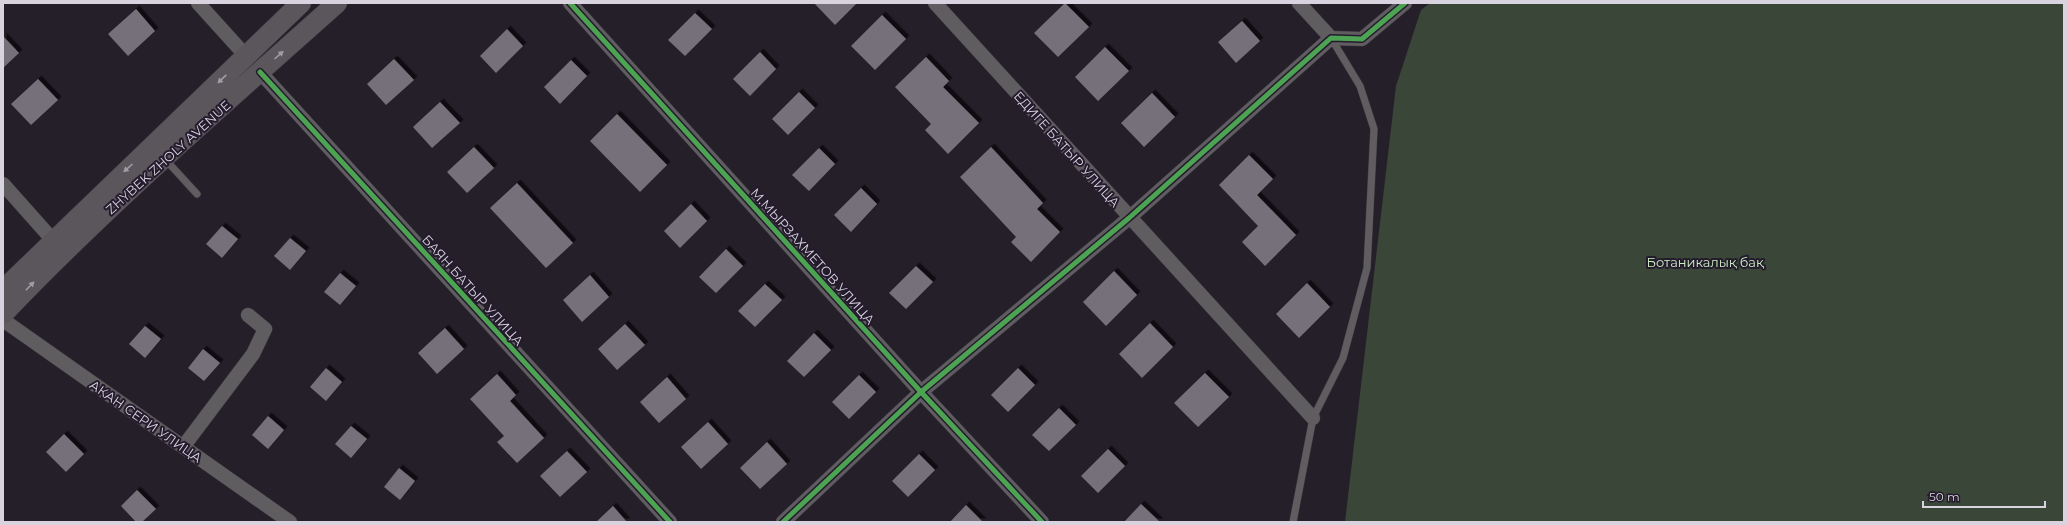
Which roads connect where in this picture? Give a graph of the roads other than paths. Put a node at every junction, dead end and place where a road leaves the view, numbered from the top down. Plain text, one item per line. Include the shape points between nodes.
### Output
1 (198, 3) edge
2 (301, 3) edge
3 (337, 3) edge
4 (570, 3) edge
5 (935, 3) edge
6 (1299, 3) edge
7 (1405, 3) edge
8 (1331, 38) junction
9 (246, 56) junction
10 (260, 72) junction
11 (164, 158) junction
12 (3, 184) edge
13 (197, 194) dead end
14 (1129, 218) junction
15 (59, 246) junction
16 (3, 290) edge
17 (3, 314) edge
18 (248, 315) dead end
19 (3, 320) edge
20 (921, 392) junction
21 (1313, 418) junction
22 (183, 447) junction
23 (290, 522) edge
24 (670, 522) edge
25 (783, 522) edge
26 (1042, 522) edge
27 (1293, 522) edge

1 - 9 street
2 - 9 street, ZHYBEK ZHOLY AVENUE
10 -> 3 street, ZHYBEK ZHOLY AVENUE
4 - 20 street, М.МЫРЗАХМЕТОВ УЛИЦА
5 - 14 street, ЕДИГЕ БАТЫР УЛИЦА
6 - 8 street
7 - 8 street via 1362,39
8 - 14 street
8 - 21 lane via 1360,86 1374,129 1367,268 1343,358
9 -> 15 street, ZHYBEK ZHOLY AVENUE
10 - 11 street, ZHYBEK ZHOLY AVENUE
10 - 24 street, БАЯН БАТЫР УЛИЦА
11 - 13 lane
11 - 15 street, ZHYBEK ZHOLY AVENUE
12 - 15 street
14 - 20 street
14 - 21 street, ЕДИГЕ БАТЫР УЛИЦА
15 - 16 street, ZHYBEK ZHOLY AVENUE
17 -> 15 street, ZHYBEK ZHOLY AVENUE
18 - 22 street via 265,329 253,354
19 - 22 street, АКАН СЕРИ УЛИЦА
20 - 25 street
20 - 26 street, М.МЫРЗАХМЕТОВ УЛИЦА
21 - 27 lane
22 - 23 street, АКАН СЕРИ УЛИЦА

